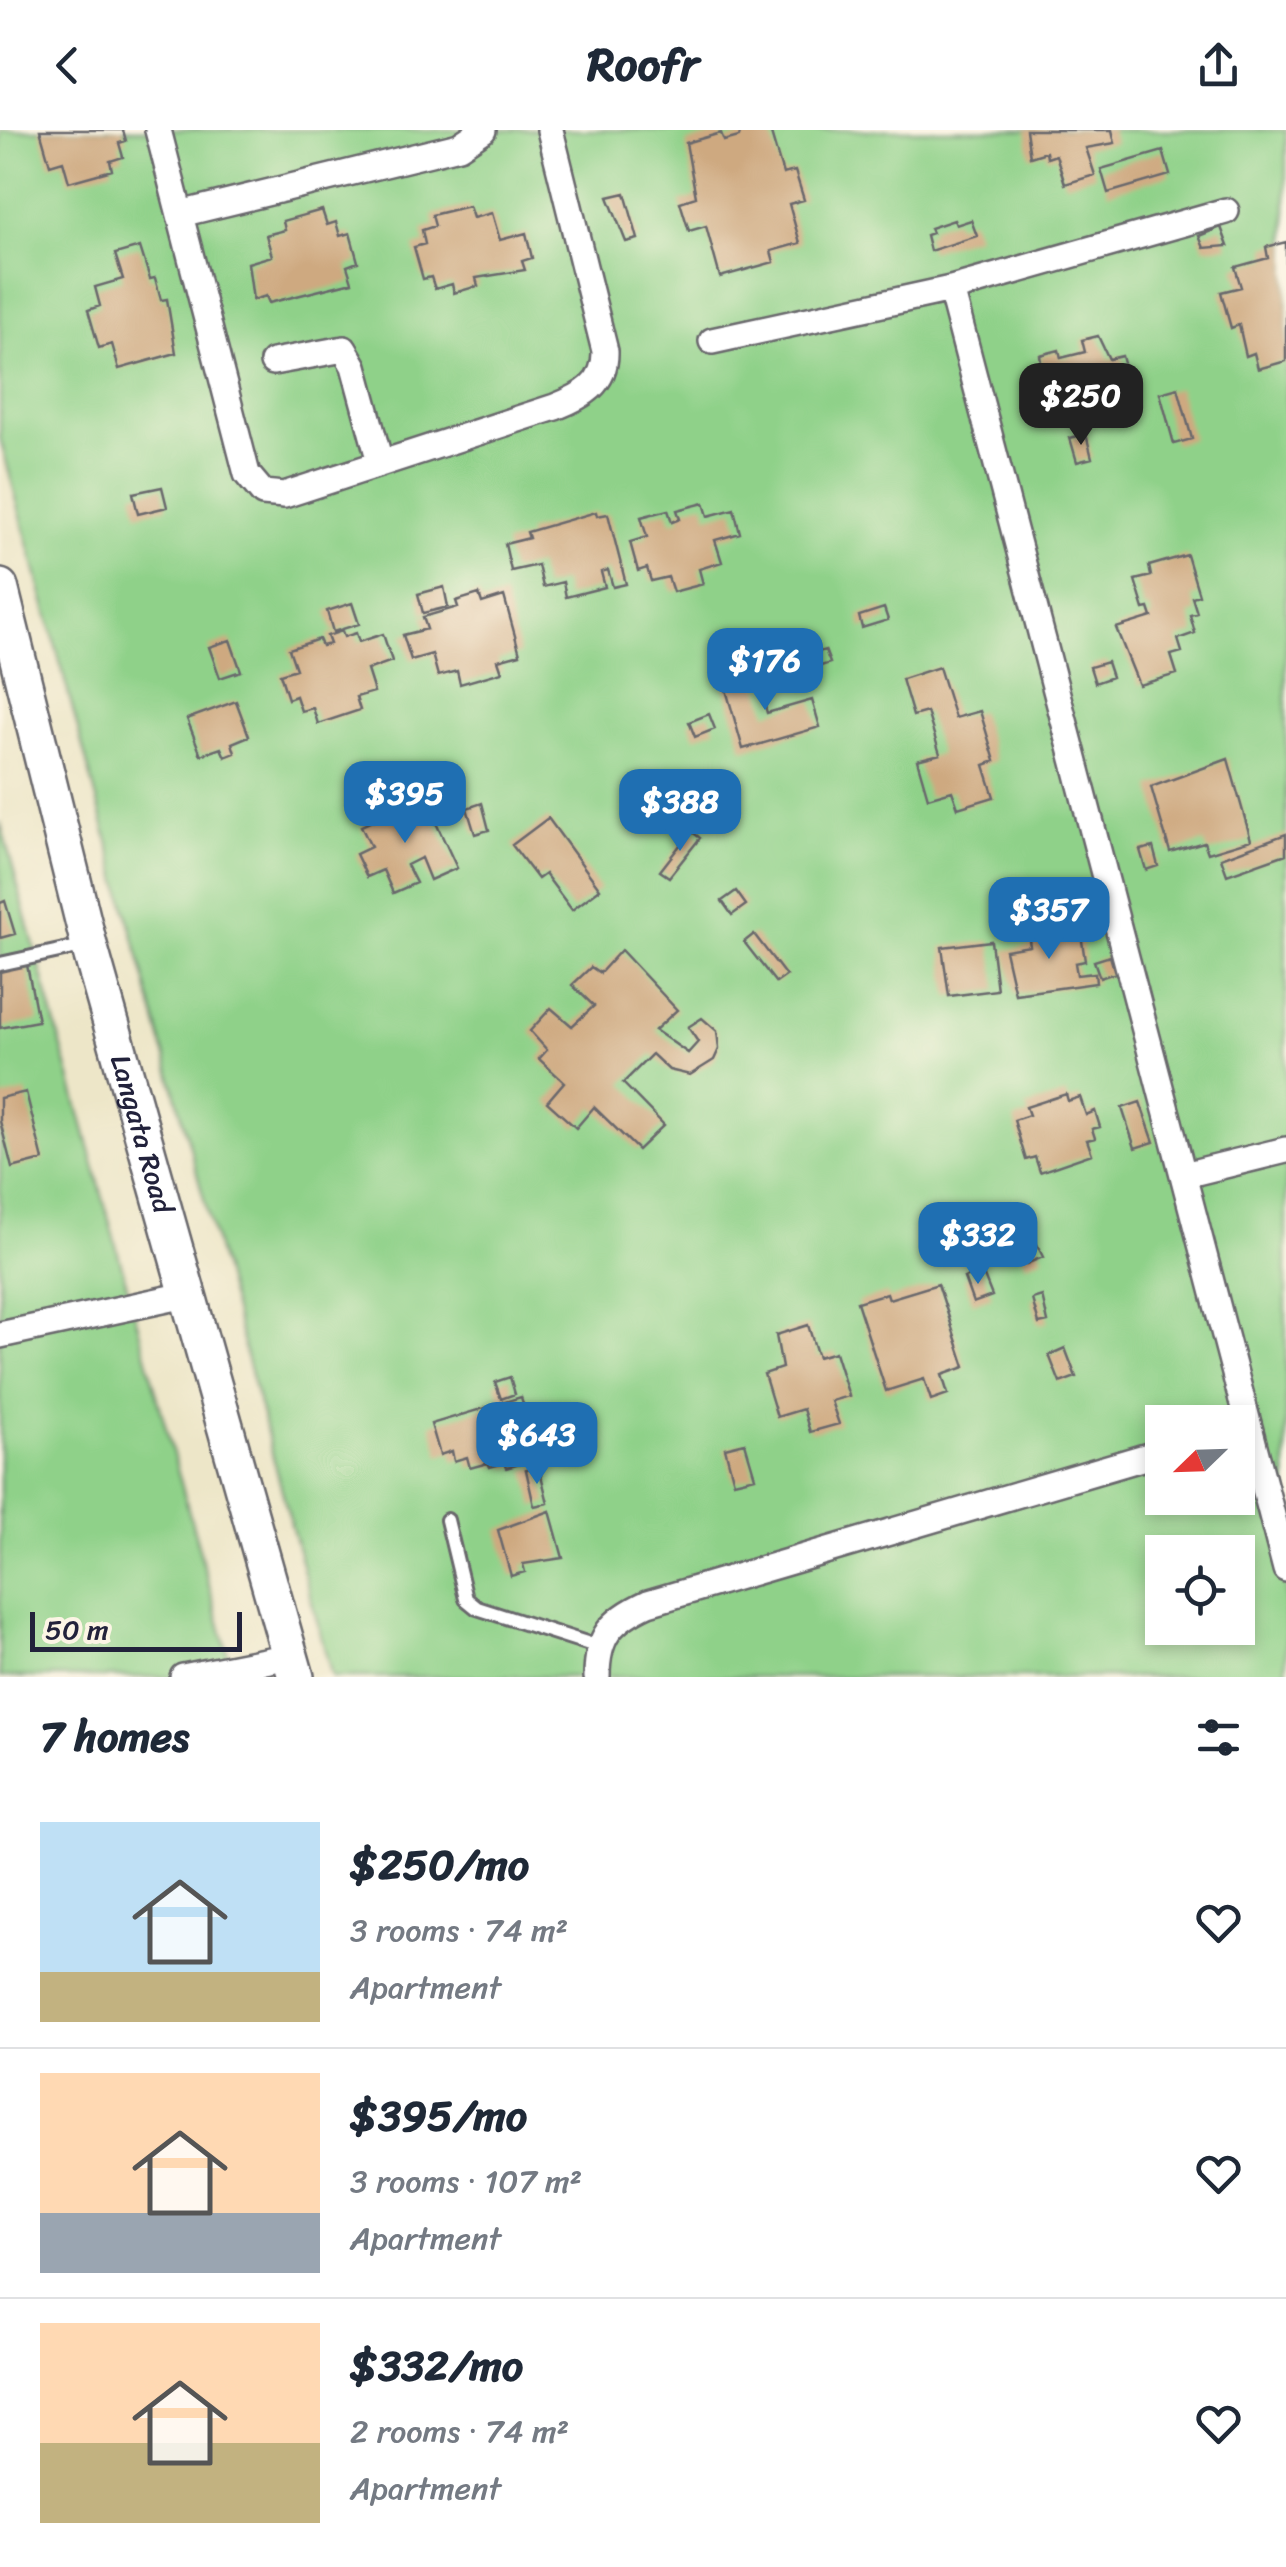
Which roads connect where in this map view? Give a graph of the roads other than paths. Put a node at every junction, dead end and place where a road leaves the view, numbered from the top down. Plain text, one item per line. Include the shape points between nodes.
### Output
1 (158, 130) edge
2 (483, 130) edge
3 (550, 130) edge
4 (1226, 211) dead end
5 (180, 214) junction
6 (951, 290) junction
7 (712, 341) dead end
8 (273, 362) dead end
9 (380, 462) junction
10 (0, 586) edge
11 (90, 945) junction
12 (0, 964) edge
13 (1286, 1150) edge
14 (1184, 1175) junction
15 (186, 1295) junction
16 (0, 1335) edge
17 (1237, 1405) edge
18 (1145, 1457) edge
19 (1255, 1468) edge
20 (447, 1520) dead end
21 (1286, 1570) edge
22 (599, 1647) junction
23 (293, 1667) edge
24 (183, 1677) edge
25 (597, 1677) edge

1 - 5 street
2 - 5 street via 459,146
3 - 9 street via 606,351 602,376 555,407
4 - 6 street
5 - 9 street via 247,474 263,493 284,494
6 - 7 street
6 - 14 street
8 - 9 street via 344,349
10 - 11 main road, Langata Road
11 - 12 lane
11 - 15 main road, Langata Road
13 - 14 street
14 - 17 street
15 - 16 street
15 - 23 main road, Langata Road
18 - 22 street via 648,1603 614,1621
19 - 21 street
20 - 22 lane via 466,1599
22 - 25 street
23 - 24 street

